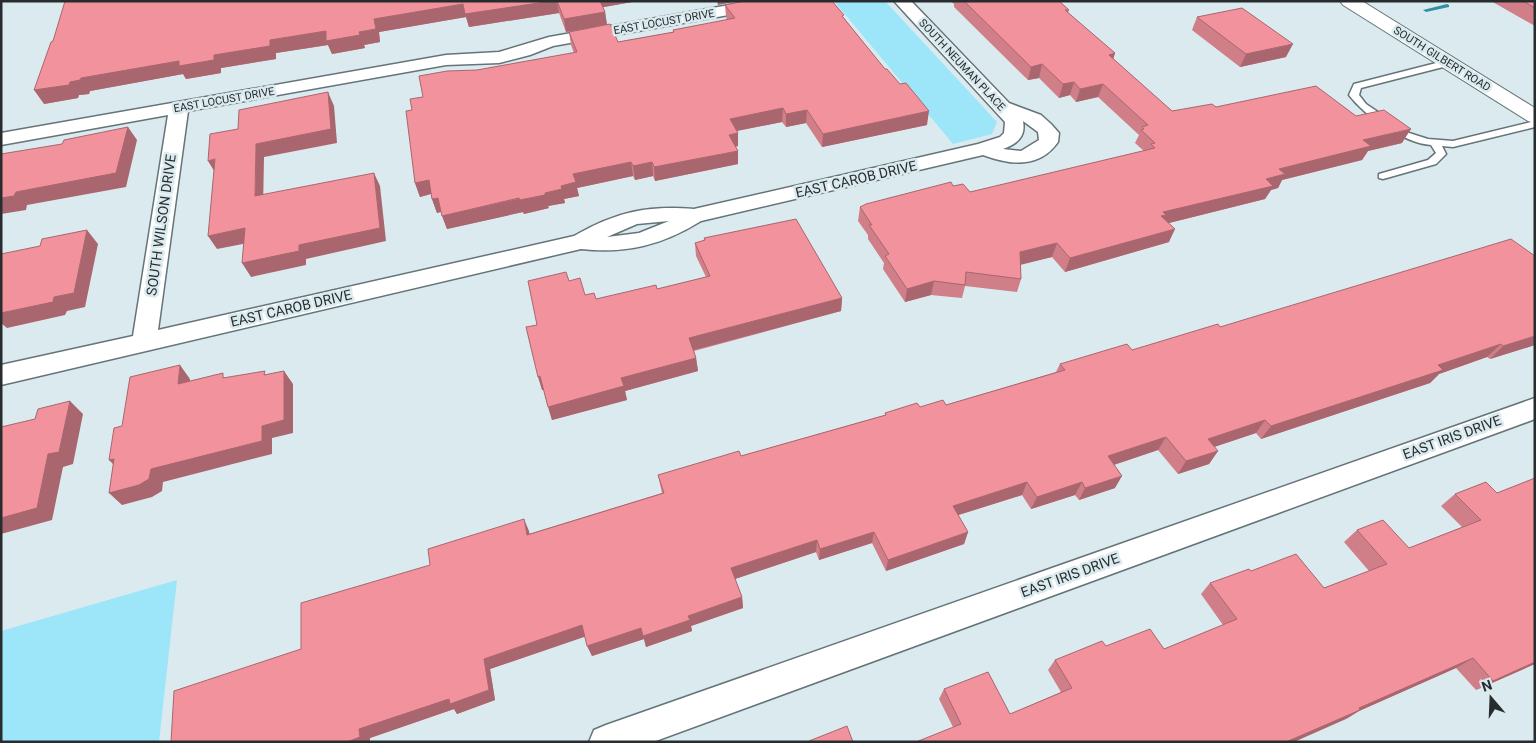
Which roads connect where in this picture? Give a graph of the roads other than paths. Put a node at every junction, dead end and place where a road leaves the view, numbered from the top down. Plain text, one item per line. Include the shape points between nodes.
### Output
1 (780, 1) edge
2 (902, 1) edge
3 (1349, 1) edge
4 (1448, 63) junction
5 (1002, 106) junction
6 (179, 108) junction
7 (1535, 117) edge
8 (1535, 124) edge
9 (1014, 134) joint
10 (1, 139) edge
11 (1435, 143) junction
12 (984, 149) junction
13 (1383, 176) dead end
14 (144, 342) junction
15 (1, 375) edge
16 (1535, 408) edge
17 (606, 742) edge

1 - 6 street, EAST LOCUST DRIVE via 549,42 491,59 446,60
2 - 5 street, SOUTH NEUMAN PLACE
3 - 4 main road, SOUTH GILBERT ROAD
4 - 7 main road, SOUTH GILBERT ROAD
4 - 11 lane via 1357,86 1354,95 1363,106 1406,135
5 - 9 street, SOUTH NEUMAN PLACE via 1014,122
5 - 12 street via 1043,124 1050,133 1048,142 1037,153 1024,159
6 - 10 street, EAST LOCUST DRIVE
6 - 14 street, SOUTH WILSON DRIVE
8 - 11 lane via 1453,144
9 - 12 street, EAST CAROB DRIVE via 1007,141
11 - 13 lane via 1440,154 1432,162
12 - 14 street, EAST CAROB DRIVE via 694,216 677,227 632,241 610,245 581,242
14 - 15 street, EAST CAROB DRIVE
16 - 17 street, EAST IRIS DRIVE

